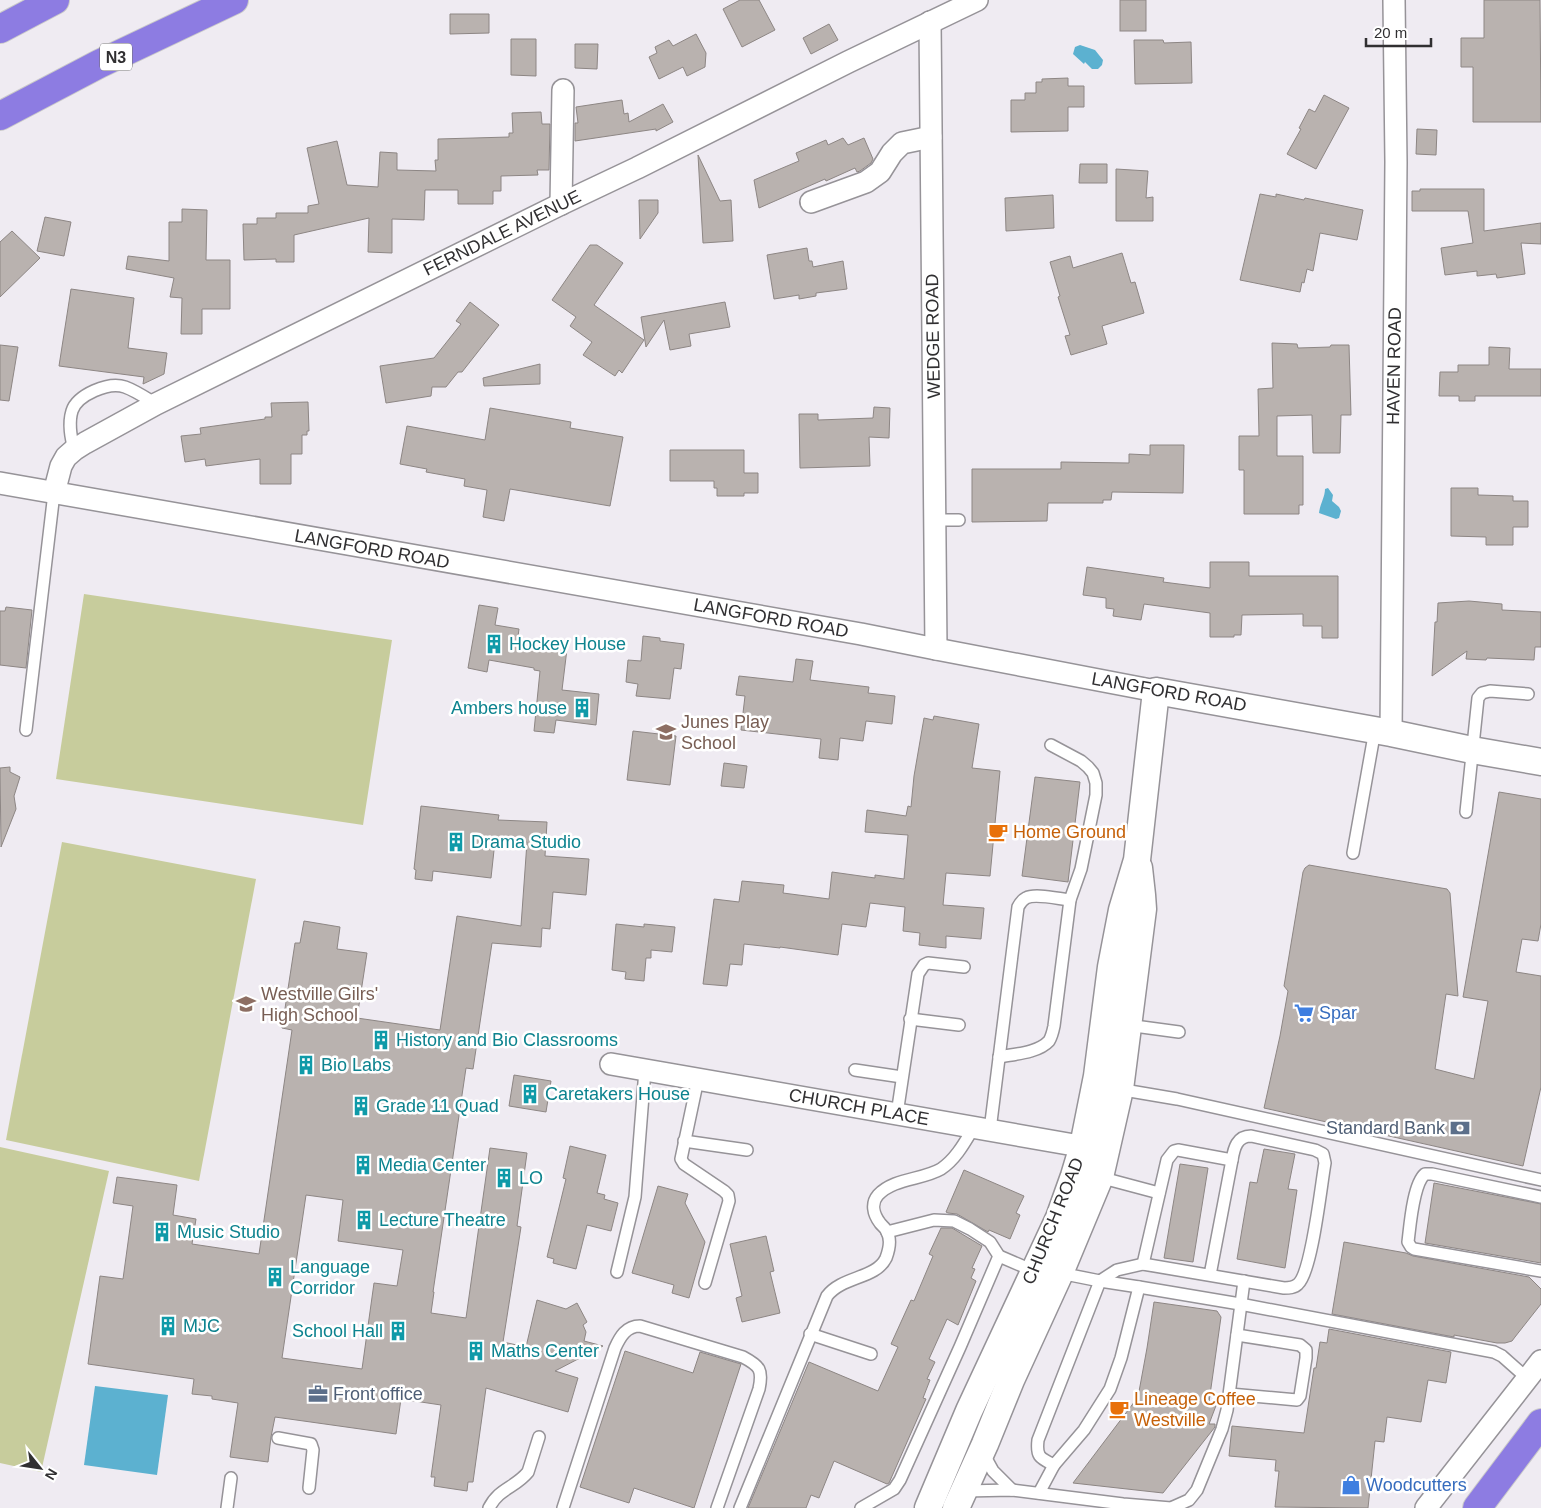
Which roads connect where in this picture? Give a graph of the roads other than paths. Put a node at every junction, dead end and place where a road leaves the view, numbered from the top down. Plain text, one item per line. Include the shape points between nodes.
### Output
1 (55, 0) edge
2 (234, 0) edge
3 (977, 0) edge
4 (1394, 0) edge
5 (930, 22) junction
6 (0, 29) edge
7 (563, 90) dead end
8 (0, 116) edge
9 (931, 137) junction
10 (811, 202) dead end
11 (561, 204) junction
12 (156, 404) junction
13 (74, 450) junction
14 (0, 483) edge
15 (54, 493) junction
16 (935, 520) junction
17 (959, 520) dead end
18 (936, 650) junction
19 (1156, 690) junction
20 (1528, 694) dead end
21 (26, 730) dead end
22 (1383, 732) junction
23 (1051, 746) dead end
24 (1472, 750) junction
25 (1541, 762) edge
26 (1466, 812) dead end
27 (1353, 853) dead end
28 (1137, 860) junction
29 (1070, 900) junction
30 (964, 967) dead end
31 (910, 1019) junction
32 (1103, 1021) junction
33 (959, 1025) dead end
34 (1129, 1025) junction
35 (1179, 1032) dead end
36 (999, 1057) junction
37 (611, 1064) dead end
38 (646, 1070) junction
39 (855, 1070) dead end
40 (902, 1077) junction
41 (698, 1079) junction
42 (1108, 1087) junction
43 (897, 1114) junction
44 (982, 1129) junction
45 (684, 1141) junction
46 (1095, 1148) junction
47 (747, 1150) dead end
48 (1232, 1160) junction
49 (1088, 1174) junction
50 (1541, 1180) edge
51 (1159, 1193) junction
52 (1541, 1197) edge
53 (887, 1232) junction
54 (999, 1256) junction
55 (1143, 1264) junction
56 (1034, 1271) junction
57 (1541, 1271) edge
58 (616, 1272) dead end
59 (1060, 1273) junction
60 (1210, 1275) junction
61 (1100, 1281) junction
62 (1244, 1281) junction
63 (705, 1283) dead end
64 (1139, 1287) junction
65 (1240, 1304) junction
66 (810, 1334) junction
67 (1237, 1336) junction
68 (871, 1354) dead end
69 (1541, 1361) edge
70 (1528, 1379) junction
71 (1230, 1394) junction
72 (1541, 1423) edge
73 (278, 1438) dead end
74 (539, 1438) dead end
75 (1541, 1444) edge
76 (982, 1451) junction
77 (1054, 1465) junction
78 (232, 1478) dead end
79 (309, 1488) dead end
80 (1012, 1490) junction
81 (1039, 1493) junction
82 (960, 1500) edge
83 (1122, 1506) edge
84 (227, 1508) edge
85 (489, 1508) edge
86 (563, 1508) edge
87 (717, 1508) edge
88 (740, 1508) edge
89 (861, 1508) edge
90 (928, 1508) edge
91 (1426, 1508) edge
92 (1477, 1508) edge
93 (1498, 1508) edge

1 - 6 highway
2 - 8 highway, N3
3 - 5 street, FERNDALE AVENUE
4 - 22 street, HAVEN ROAD via 1396,162
5 - 9 street, WEDGE ROAD
5 - 11 street, FERNDALE AVENUE
7 - 11 street
9 - 10 street via 902,143 880,172 866,182
9 - 16 street, WEDGE ROAD
11 - 12 street, FERNDALE AVENUE
12 - 13 street, FERNDALE AVENUE
12 - 13 lane via 124,386 114,385 88,394 72,410 70,428
13 - 15 street, FERNDALE AVENUE via 61,466
14 - 15 street, LANGFORD ROAD
15 - 18 street, LANGFORD ROAD via 861,634
15 - 21 lane
16 - 17 lane
16 - 18 street, WEDGE ROAD
18 - 19 street, LANGFORD ROAD
19 - 22 street, LANGFORD ROAD
19 - 28 street, CHURCH ROAD
20 - 24 lane via 1482,693 1478,698
22 - 24 street, LANGFORD ROAD
22 - 27 lane via 1367,776
23 - 29 lane via 1081,761 1093,773 1096,783 1083,862
24 - 25 street, LANGFORD ROAD
24 - 26 lane
28 - 32 street, CHURCH ROAD via 1122,910
28 - 34 street, CHURCH ROAD via 1142,910
29 - 36 lane via 1051,1037 1044,1046 1034,1050
29 - 36 lane via 1033,896 1026,897 1018,907
30 - 31 lane via 935,963 924,965 916,978
31 - 33 lane
31 - 40 lane
32 - 34 lane
32 - 42 street, CHURCH ROAD
34 - 35 lane
34 - 42 street, CHURCH ROAD
36 - 44 lane
37 - 38 street, CHURCH PLACE
38 - 41 street, CHURCH PLACE
38 - 58 lane via 635,1197
39 - 40 lane
40 - 43 lane
41 - 43 street, CHURCH PLACE
41 - 45 lane
42 - 46 street, CHURCH ROAD
42 - 50 lane via 1177,1099
43 - 44 street, CHURCH PLACE
44 - 46 street, CHURCH PLACE
44 - 53 lane via 942,1168 890,1187 877,1196 874,1210
45 - 47 lane
45 - 63 lane via 681,1159 684,1164 724,1191 729,1200
46 - 49 street, CHURCH ROAD
48 - 51 lane via 1174,1151 1168,1160
48 - 60 lane
48 - 62 lane via 1237,1143 1245,1136 1315,1150 1325,1157 1309,1263 1299,1284 1284,1288
49 - 51 lane
49 - 56 street, CHURCH ROAD via 1059,1218
49 - 59 street, CHURCH ROAD
51 - 55 lane
52 - 57 lane via 1425,1174 1417,1187 1408,1242 1414,1248
53 - 54 lane via 934,1220 954,1221 990,1242
53 - 66 lane via 889,1247 884,1261 879,1267 832,1289
54 - 56 lane
54 - 89 lane via 900,1480 894,1489
55 - 60 lane
55 - 61 lane via 1116,1270
56 - 90 street, CHURCH ROAD
59 - 61 lane
59 - 76 street, CHURCH ROAD
60 - 62 lane
61 - 64 lane
61 - 77 lane via 1038,1440 1038,1455
62 - 65 lane
64 - 65 lane
64 - 77 lane via 1110,1389 1084,1430
65 - 67 lane
65 - 70 lane via 1494,1352
66 - 68 lane
66 - 88 lane
67 - 71 lane
67 - 71 lane via 1300,1345 1306,1350 1306,1358 1297,1400
69 - 70 street
70 - 91 street
71 - 83 lane via 1222,1429 1207,1468 1189,1500 1171,1508
72 - 92 highway
73 - 79 lane via 311,1444
74 - 85 lane via 528,1472 496,1496
75 - 93 highway
76 - 80 lane via 993,1471
76 - 82 street, CHURCH ROAD
77 - 81 lane
78 - 84 lane
80 - 81 lane
80 - 82 lane
81 - 83 lane
86 - 87 lane via 615,1348 628,1328 640,1326 743,1357 758,1366 761,1372 759,1389

